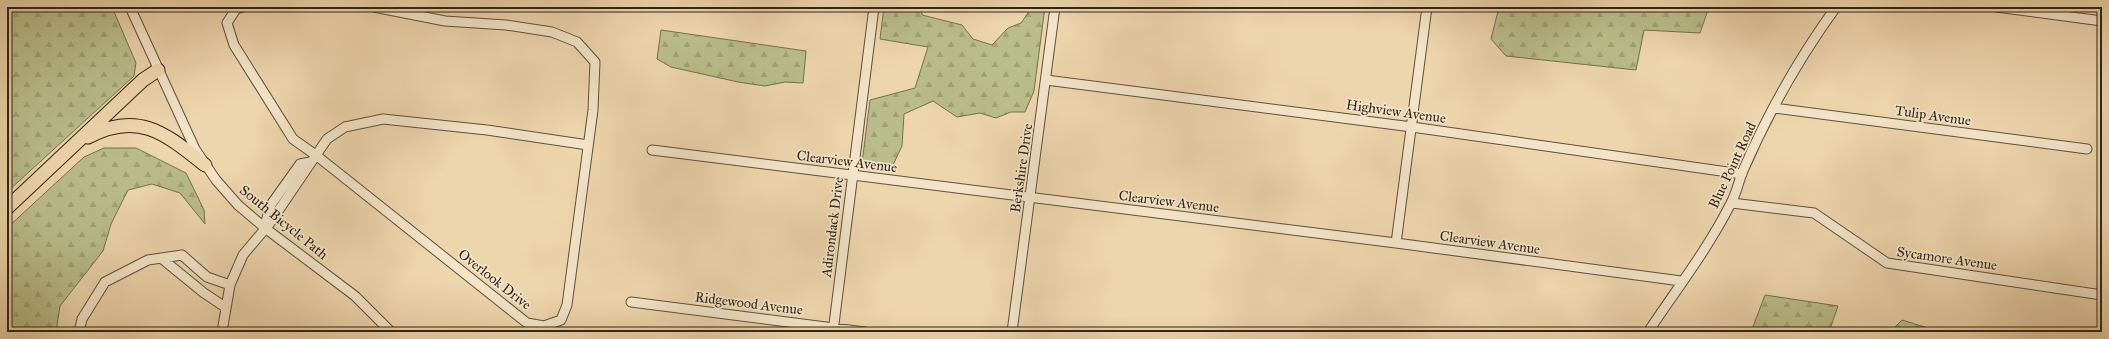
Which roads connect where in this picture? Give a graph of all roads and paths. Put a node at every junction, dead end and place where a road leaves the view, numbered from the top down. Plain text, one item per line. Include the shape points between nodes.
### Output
1 (130, 7) edge
2 (243, 7) edge
3 (374, 7) edge
4 (874, 7) edge
5 (1055, 7) edge
6 (1427, 7) edge
7 (1836, 7) edge
8 (1996, 7) edge
9 (2102, 21) edge
10 (158, 70) junction
11 (1046, 80) junction
12 (1774, 108) junction
13 (1412, 127) junction
14 (74, 145) junction
15 (588, 145) junction
16 (2087, 149) dead end
17 (652, 150) dead end
18 (314, 159) junction
19 (205, 166) junction
20 (1742, 174) junction
21 (853, 176) junction
22 (1031, 198) junction
23 (1732, 203) junction
24 (7, 208) edge
25 (271, 224) junction
26 (1396, 243) junction
27 (161, 258) junction
28 (1682, 281) junction
29 (230, 285) junction
30 (2102, 295) edge
31 (631, 302) dead end
32 (226, 307) junction
33 (833, 330) edge
34 (79, 332) edge
35 (222, 332) edge
36 (391, 332) edge
37 (865, 332) edge
38 (1012, 332) edge
39 (1648, 332) edge

1 - 10 street, South Bicycle Path
2 - 18 street, Overlook Drive via 236,9 227,23 234,45 293,139
3 - 15 street, Overlook Drive via 445,21 506,25 552,32 577,42 595,62 593,110
4 - 21 street, Adirondack Drive
5 - 11 street, Berkshire Drive
6 - 13 street
7 - 12 street, Blue Point Road via 1788,80
8 - 9 street
10 - 14 highway via 143,80
10 - 19 street, South Bicycle Path
11 - 13 street, Highview Avenue
11 - 22 street, Berkshire Drive
12 - 16 street, Tulip Avenue
12 - 20 street, Blue Point Road
13 - 20 street, Highview Avenue
13 - 26 street
14 - 19 highway via 108,128 127,125 145,127 162,133
14 - 24 highway
15 - 18 street via 487,130 383,119 345,127 327,139
15 - 18 street, Overlook Drive via 567,305 561,320 544,326 527,322 488,294
17 - 21 street, Clearview Avenue
18 - 25 street via 306,178
18 - 25 street via 300,164 270,206
19 - 25 street, South Bicycle Path via 225,191
20 - 23 street, Blue Point Road
21 - 22 street, Clearview Avenue
21 - 33 street, Adirondack Drive
22 - 26 street, Clearview Avenue
22 - 38 street, Berkshire Drive
23 - 28 street, Blue Point Road via 1709,244
23 - 30 street, Sycamore Avenue via 1814,213 1887,263
25 - 29 street via 243,255
25 - 36 street, South Bicycle Path via 355,296
26 - 28 street, Clearview Avenue
27 - 29 street via 182,255 207,277
27 - 32 street via 204,293
27 - 34 street via 148,260 104,282 82,319
28 - 39 street, Blue Point Road
29 - 32 street
31 - 33 street, Ridgewood Avenue
32 - 35 street
33 - 37 street, Ridgewood Avenue

